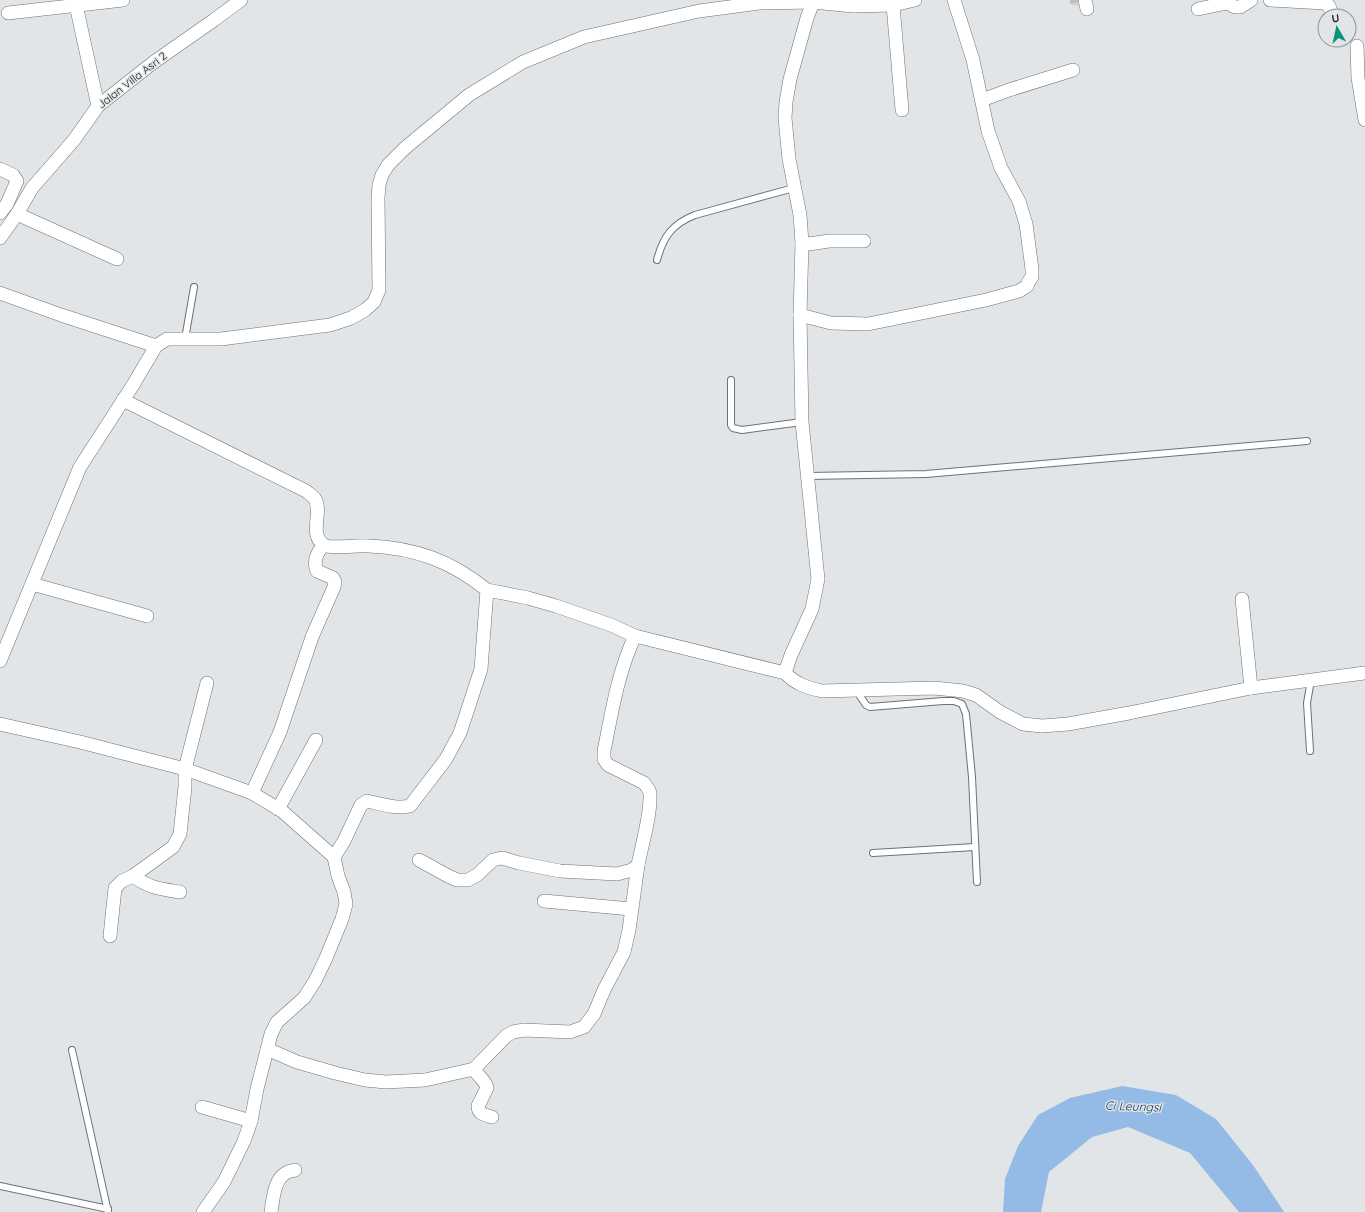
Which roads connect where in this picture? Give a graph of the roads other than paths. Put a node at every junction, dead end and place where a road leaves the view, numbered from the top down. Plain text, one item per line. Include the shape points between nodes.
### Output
1 (123, 0) edge
2 (241, 0) edge
3 (915, 0) edge
4 (954, 0) edge
5 (1251, 0) edge
6 (1270, 0) edge
7 (813, 1) edge
8 (76, 5) junction
9 (893, 5) junction
10 (1330, 8) edge
11 (1198, 9) dead end
12 (8, 13) dead end
13 (1357, 44) edge
14 (1073, 70) dead end
15 (982, 100) junction
16 (98, 106) junction
17 (902, 110) dead end
18 (1365, 120) edge
19 (0, 169) edge
20 (794, 188) junction
21 (0, 213) edge
22 (17, 214) junction
23 (0, 238) edge
24 (864, 241) dead end
25 (802, 243) junction
26 (117, 259) dead end
27 (657, 260) dead end
28 (194, 287) dead end
29 (0, 293) edge
30 (800, 315) junction
31 (185, 339) junction
32 (156, 346) junction
33 (730, 380) dead end
34 (123, 400) junction
35 (802, 422) junction
36 (1308, 441) dead end
37 (807, 476) junction
38 (324, 545) junction
39 (32, 584) junction
40 (487, 590) junction
41 (1242, 599) dead end
42 (147, 616) dead end
43 (635, 636) junction
44 (0, 661) edge
45 (1365, 669) edge
46 (1365, 673) edge
47 (785, 674) junction
48 (1310, 680) junction
49 (207, 683) dead end
50 (1251, 688) junction
51 (855, 689) junction
52 (0, 724) edge
53 (316, 740) dead end
54 (1310, 751) dead end
55 (185, 769) junction
56 (252, 792) junction
57 (278, 809) junction
58 (976, 847) junction
59 (873, 853) dead end
60 (334, 857) junction
61 (419, 860) dead end
62 (638, 865) junction
63 (133, 876) junction
64 (977, 882) dead end
65 (180, 892) dead end
66 (544, 901) dead end
67 (632, 909) junction
68 (110, 936) dead end
69 (267, 1049) junction
70 (72, 1050) dead end
71 (474, 1069) junction
72 (202, 1107) dead end
73 (492, 1117) dead end
74 (251, 1122) junction
75 (295, 1170) dead end
76 (0, 1186) edge
77 (108, 1211) edge
78 (203, 1212) edge
79 (271, 1212) edge

1 - 8 street
2 - 16 street, Jalan Villa Asri 2
3 - 9 street
4 - 15 street via 973,60
5 - 11 street via 1240,7 1227,3
6 - 10 street via 1324,3
7 - 9 street via 853,6
7 - 20 street via 786,102 786,138
7 - 31 street via 759,3 699,11 584,37 523,62 469,94 388,165 379,185 379,290 374,302 351,318 330,326 221,339
8 - 12 street
8 - 16 street
9 - 17 street
13 - 18 street via 1358,78
14 - 15 street
15 - 30 street via 988,131 1002,168 1019,201 1026,224 1032,269 1032,277 1027,286 1019,291 986,300 868,324 831,323
16 - 22 street, Jalan Villa Asri 2 via 74,140 32,188
19 - 21 street via 13,175 17,181
20 - 25 street via 800,215
20 - 27 lane via 685,219 671,230
22 - 23 street, Jalan Villa Asri 2
22 - 26 street
24 - 25 street
25 - 30 street
28 - 31 lane
29 - 32 street
30 - 35 street
31 - 32 street via 167,340
32 - 34 street
33 - 35 lane via 733,428 742,430
34 - 38 street via 306,491 315,499 318,511 318,538
34 - 39 street via 80,467
35 - 37 street
36 - 37 lane via 926,474
37 - 47 street via 818,579 812,609
38 - 40 street via 371,546 419,552 445,562
38 - 56 street via 318,552 315,566 317,571 333,578 334,587 312,637 280,732
39 - 42 street
39 - 44 street
40 - 43 street via 556,606
40 - 60 street via 480,669 460,733 446,759 410,806 392,806 367,801 361,804
41 - 50 street
43 - 47 street
43 - 62 street via 629,647 615,693 604,759 608,765 644,783 650,794
45 - 46 lane
46 - 48 street
47 - 51 street via 805,687 822,691
48 - 50 street
48 - 54 lane via 1307,703
49 - 55 street
50 - 51 street via 1129,713 1042,726 1024,724 1000,712 976,695 963,691 944,688
51 - 58 lane via 870,707 943,701 962,704 972,777
52 - 55 street
53 - 57 street
55 - 56 street
55 - 63 street via 186,787 180,834 173,847
56 - 57 street
57 - 60 street
58 - 59 lane
58 - 64 lane
60 - 69 street via 346,904 342,918 315,981 304,998 277,1022
61 - 62 street via 458,880 468,880 493,860 502,858 560,871 617,874 632,870
62 - 67 street
63 - 65 street via 143,884
63 - 68 street via 122,880 115,888
66 - 67 street
67 - 71 street via 624,952 594,1014 584,1027 570,1032 513,1032
69 - 71 street via 297,1062 365,1080 425,1080
69 - 74 street
70 - 77 lane
71 - 73 street via 487,1088 478,1109 482,1114
72 - 74 street
74 - 78 street via 238,1156
75 - 79 street via 286,1172 279,1180
76 - 77 lane

